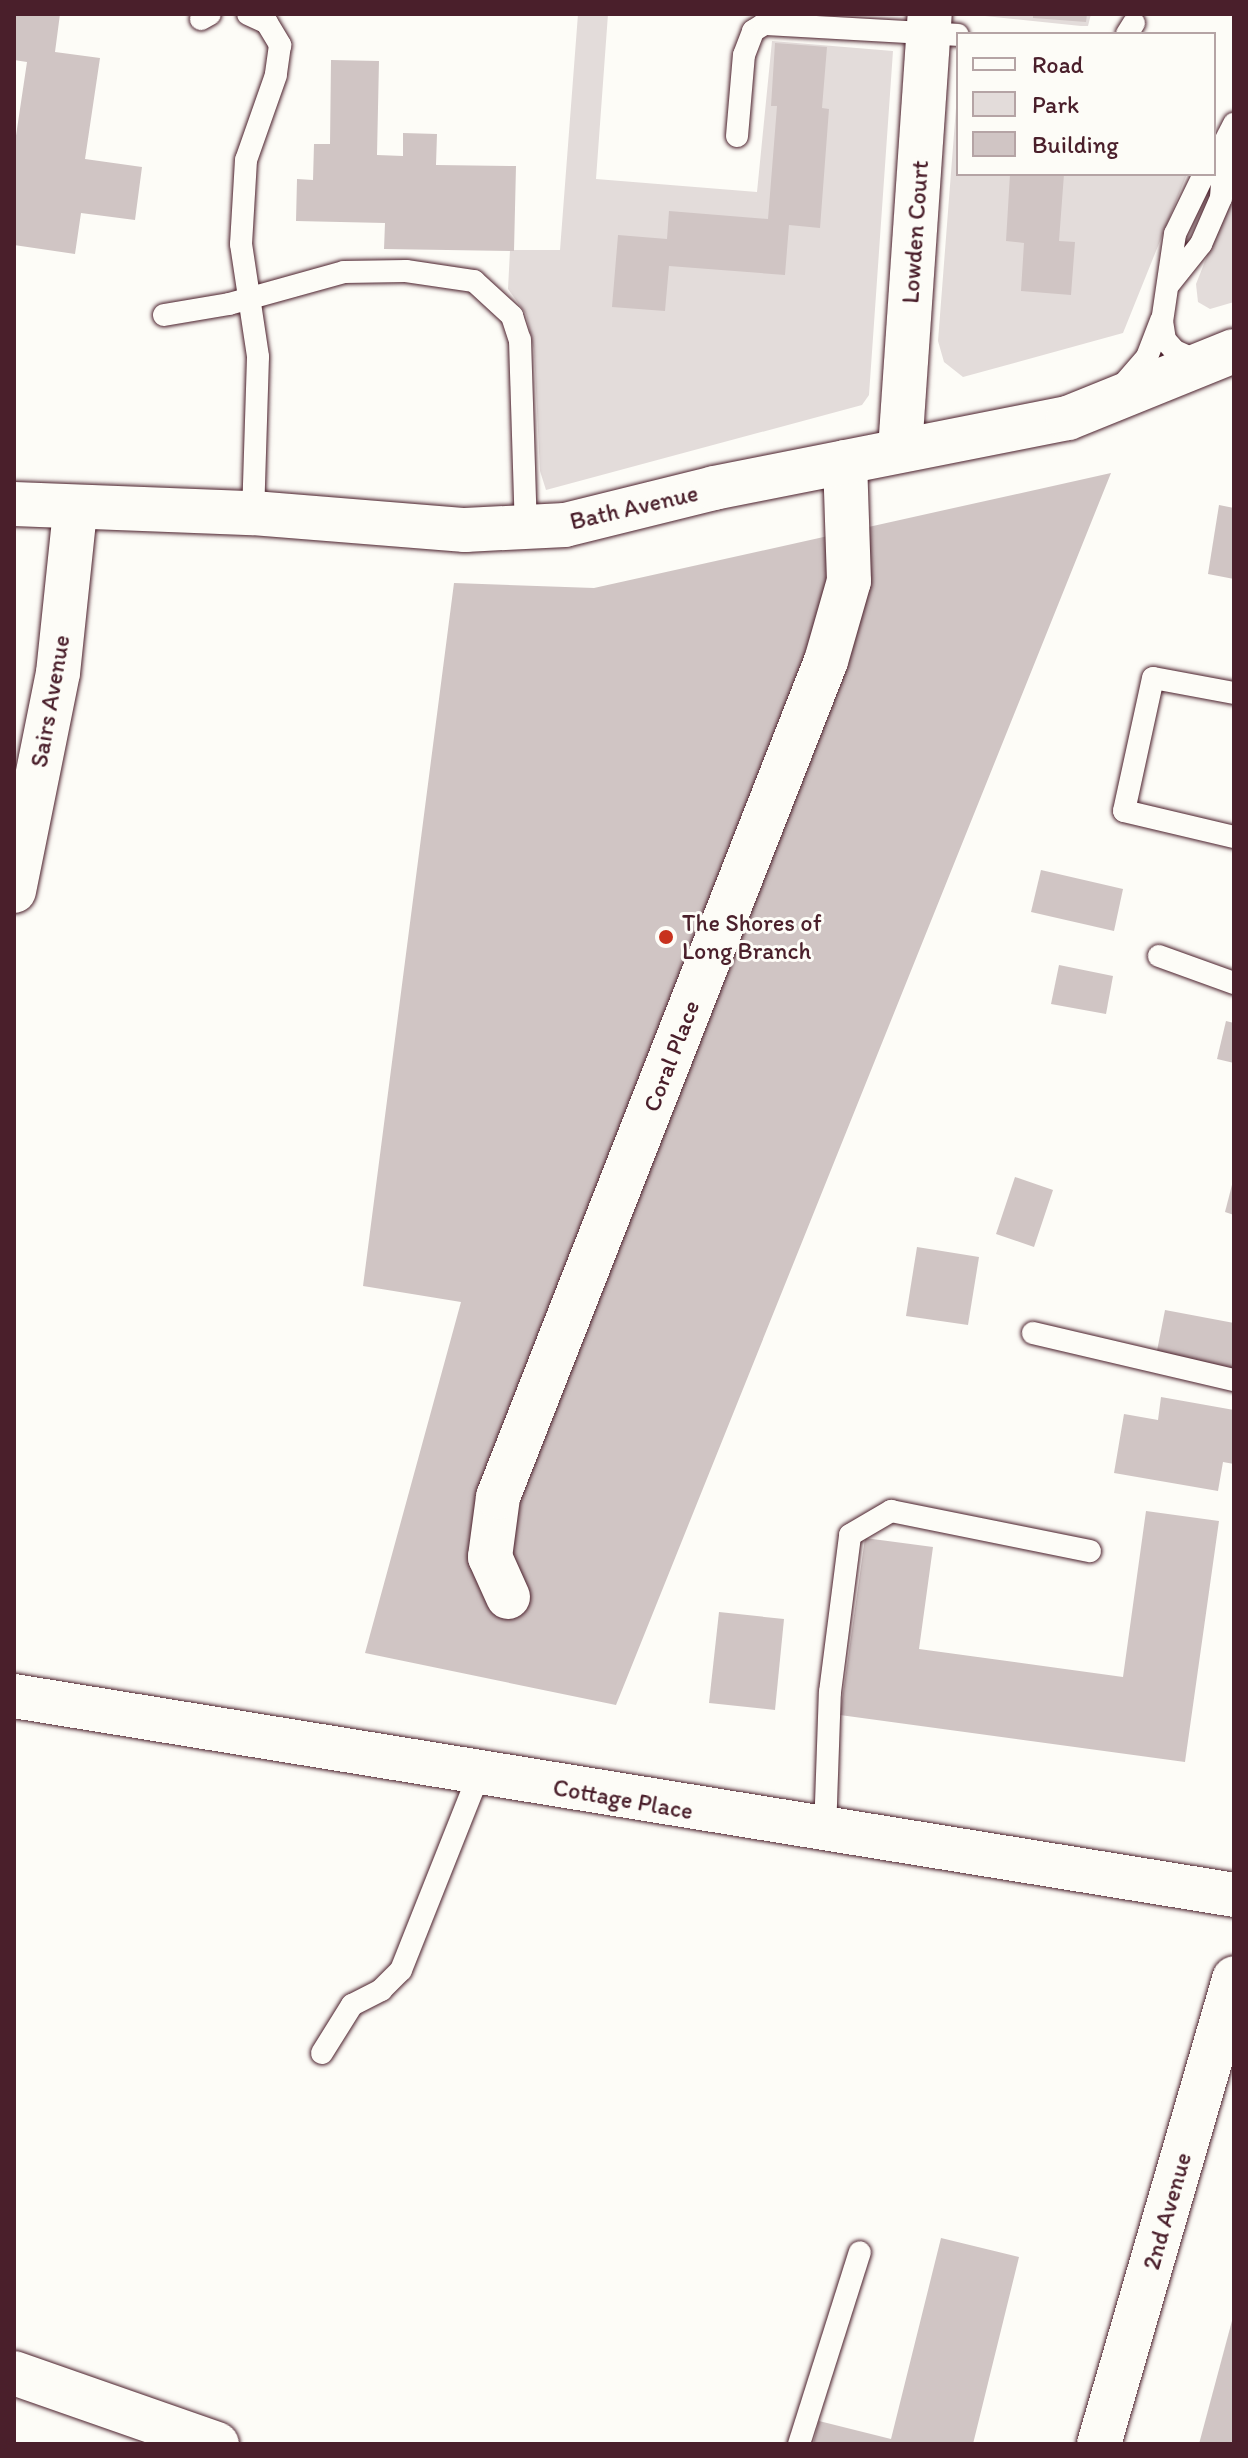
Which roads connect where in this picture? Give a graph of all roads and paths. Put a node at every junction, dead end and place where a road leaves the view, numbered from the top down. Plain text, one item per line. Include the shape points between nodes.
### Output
1 (248, 14) edge
2 (939, 27) edge
3 (1234, 124) edge
4 (737, 136) dead end
5 (1219, 156) edge
6 (1203, 176) edge
7 (1170, 283) junction
8 (248, 299) junction
9 (1164, 307) junction
10 (164, 315) dead end
11 (1224, 362) edge
12 (1068, 418) junction
13 (900, 450) junction
14 (845, 462) junction
15 (14, 504) edge
16 (75, 510) junction
17 (253, 513) junction
18 (526, 527) junction
19 (1234, 693) edge
20 (24, 795) edge
21 (1234, 837) edge
22 (14, 891) edge
23 (1159, 956) dead end
24 (1234, 983) edge
25 (1033, 1333) dead end
26 (1234, 1380) edge
27 (1090, 1551) dead end
28 (508, 1597) dead end
29 (14, 1696) edge
30 (479, 1774) junction
31 (825, 1832) junction
32 (1234, 1895) edge
33 (1234, 1978) edge
34 (322, 2053) dead end
35 (860, 2252) dead end
36 (14, 2373) edge
37 (217, 2444) edge
38 (799, 2444) edge
39 (1099, 2444) edge

1 - 8 lane via 276,33 280,58 246,160 241,244
2 - 4 lane via 764,24 753,31 744,55
2 - 13 street, Lowden Court
3 - 5 lane
5 - 7 lane via 1221,198 1201,244
6 - 7 lane via 1175,234
7 - 9 lane
8 - 10 lane
8 - 17 lane via 258,357
8 - 18 lane via 319,277 371,271 450,274 493,294 512,316 520,340
9 - 11 lane via 1165,340 1175,351
9 - 12 lane via 1156,339 1136,372
11 - 12 street, Bath Avenue
12 - 13 street, Bath Avenue
13 - 14 street, Bath Avenue
14 - 18 street, Bath Avenue via 595,520
14 - 28 street, Coral Place via 849,581 826,661 498,1497 490,1557
15 - 16 street, Bath Avenue
16 - 17 street, Bath Avenue
16 - 20 street, Sairs Avenue via 58,673
17 - 18 street, Bath Avenue via 465,530
19 - 21 lane via 1153,678 1124,811
20 - 22 street, Sairs Avenue
23 - 24 lane
25 - 26 lane
27 - 31 lane via 891,1511 850,1535 830,1692
29 - 30 street, Cottage Place
30 - 31 street, Cottage Place
30 - 34 lane via 401,1970 381,1990 352,2005
31 - 32 street, Cottage Place
33 - 39 street, 2nd Avenue
35 - 38 lane
36 - 37 street

